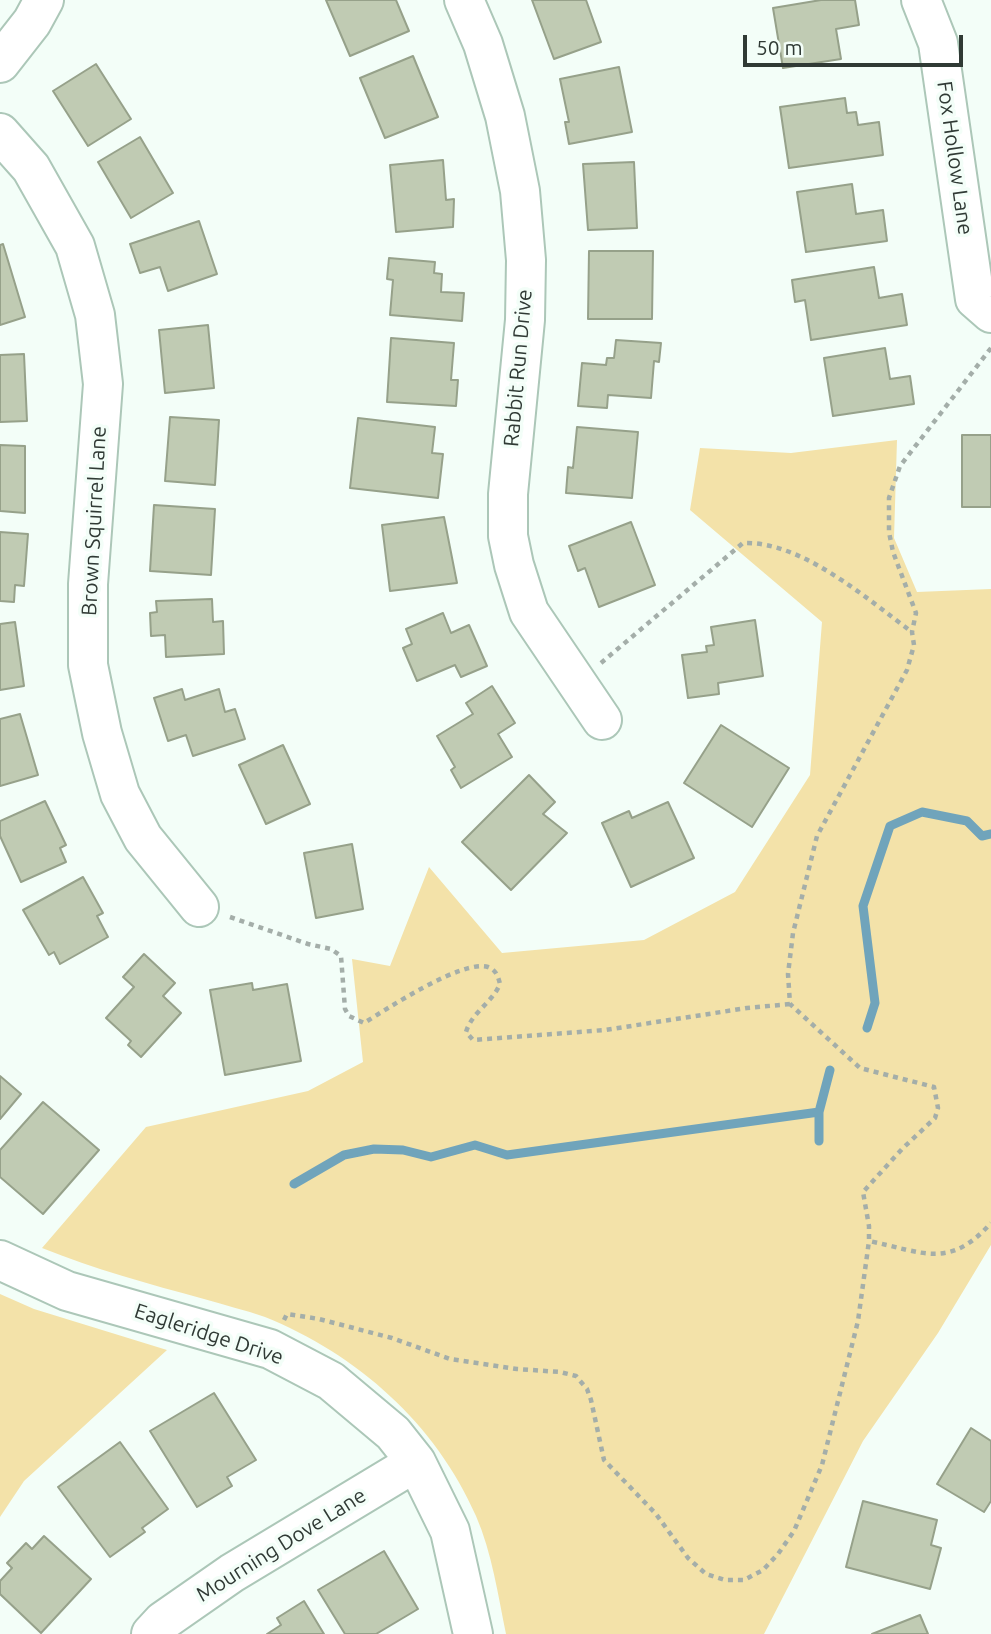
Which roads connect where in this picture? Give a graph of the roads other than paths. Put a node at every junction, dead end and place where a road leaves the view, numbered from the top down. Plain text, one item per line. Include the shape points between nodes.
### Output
1 (44, 0) edge
2 (464, 0) edge
3 (921, 0) edge
4 (0, 63) edge
5 (0, 133) edge
6 (991, 313) edge
7 (602, 720) dead end
8 (199, 907) road end
9 (0, 1260) edge
10 (416, 1462) junction
11 (150, 1634) edge
12 (474, 1634) edge

1 - 4 street
2 - 7 street, Rabbit Run Drive via 505,116 520,191 526,260 508,536 529,612
3 - 6 street, Fox Hollow Lane via 939,43 975,299
5 - 8 street, Brown Squirrel Lane via 31,168 75,246 95,314 103,384 88,584 88,665 102,733 120,794 143,838
9 - 10 street, Eagleridge Drive via 67,1291 270,1349 331,1381 393,1433
10 - 11 street, Mourning Dove Lane via 232,1573
10 - 12 street, Eagleridge Drive via 450,1531

